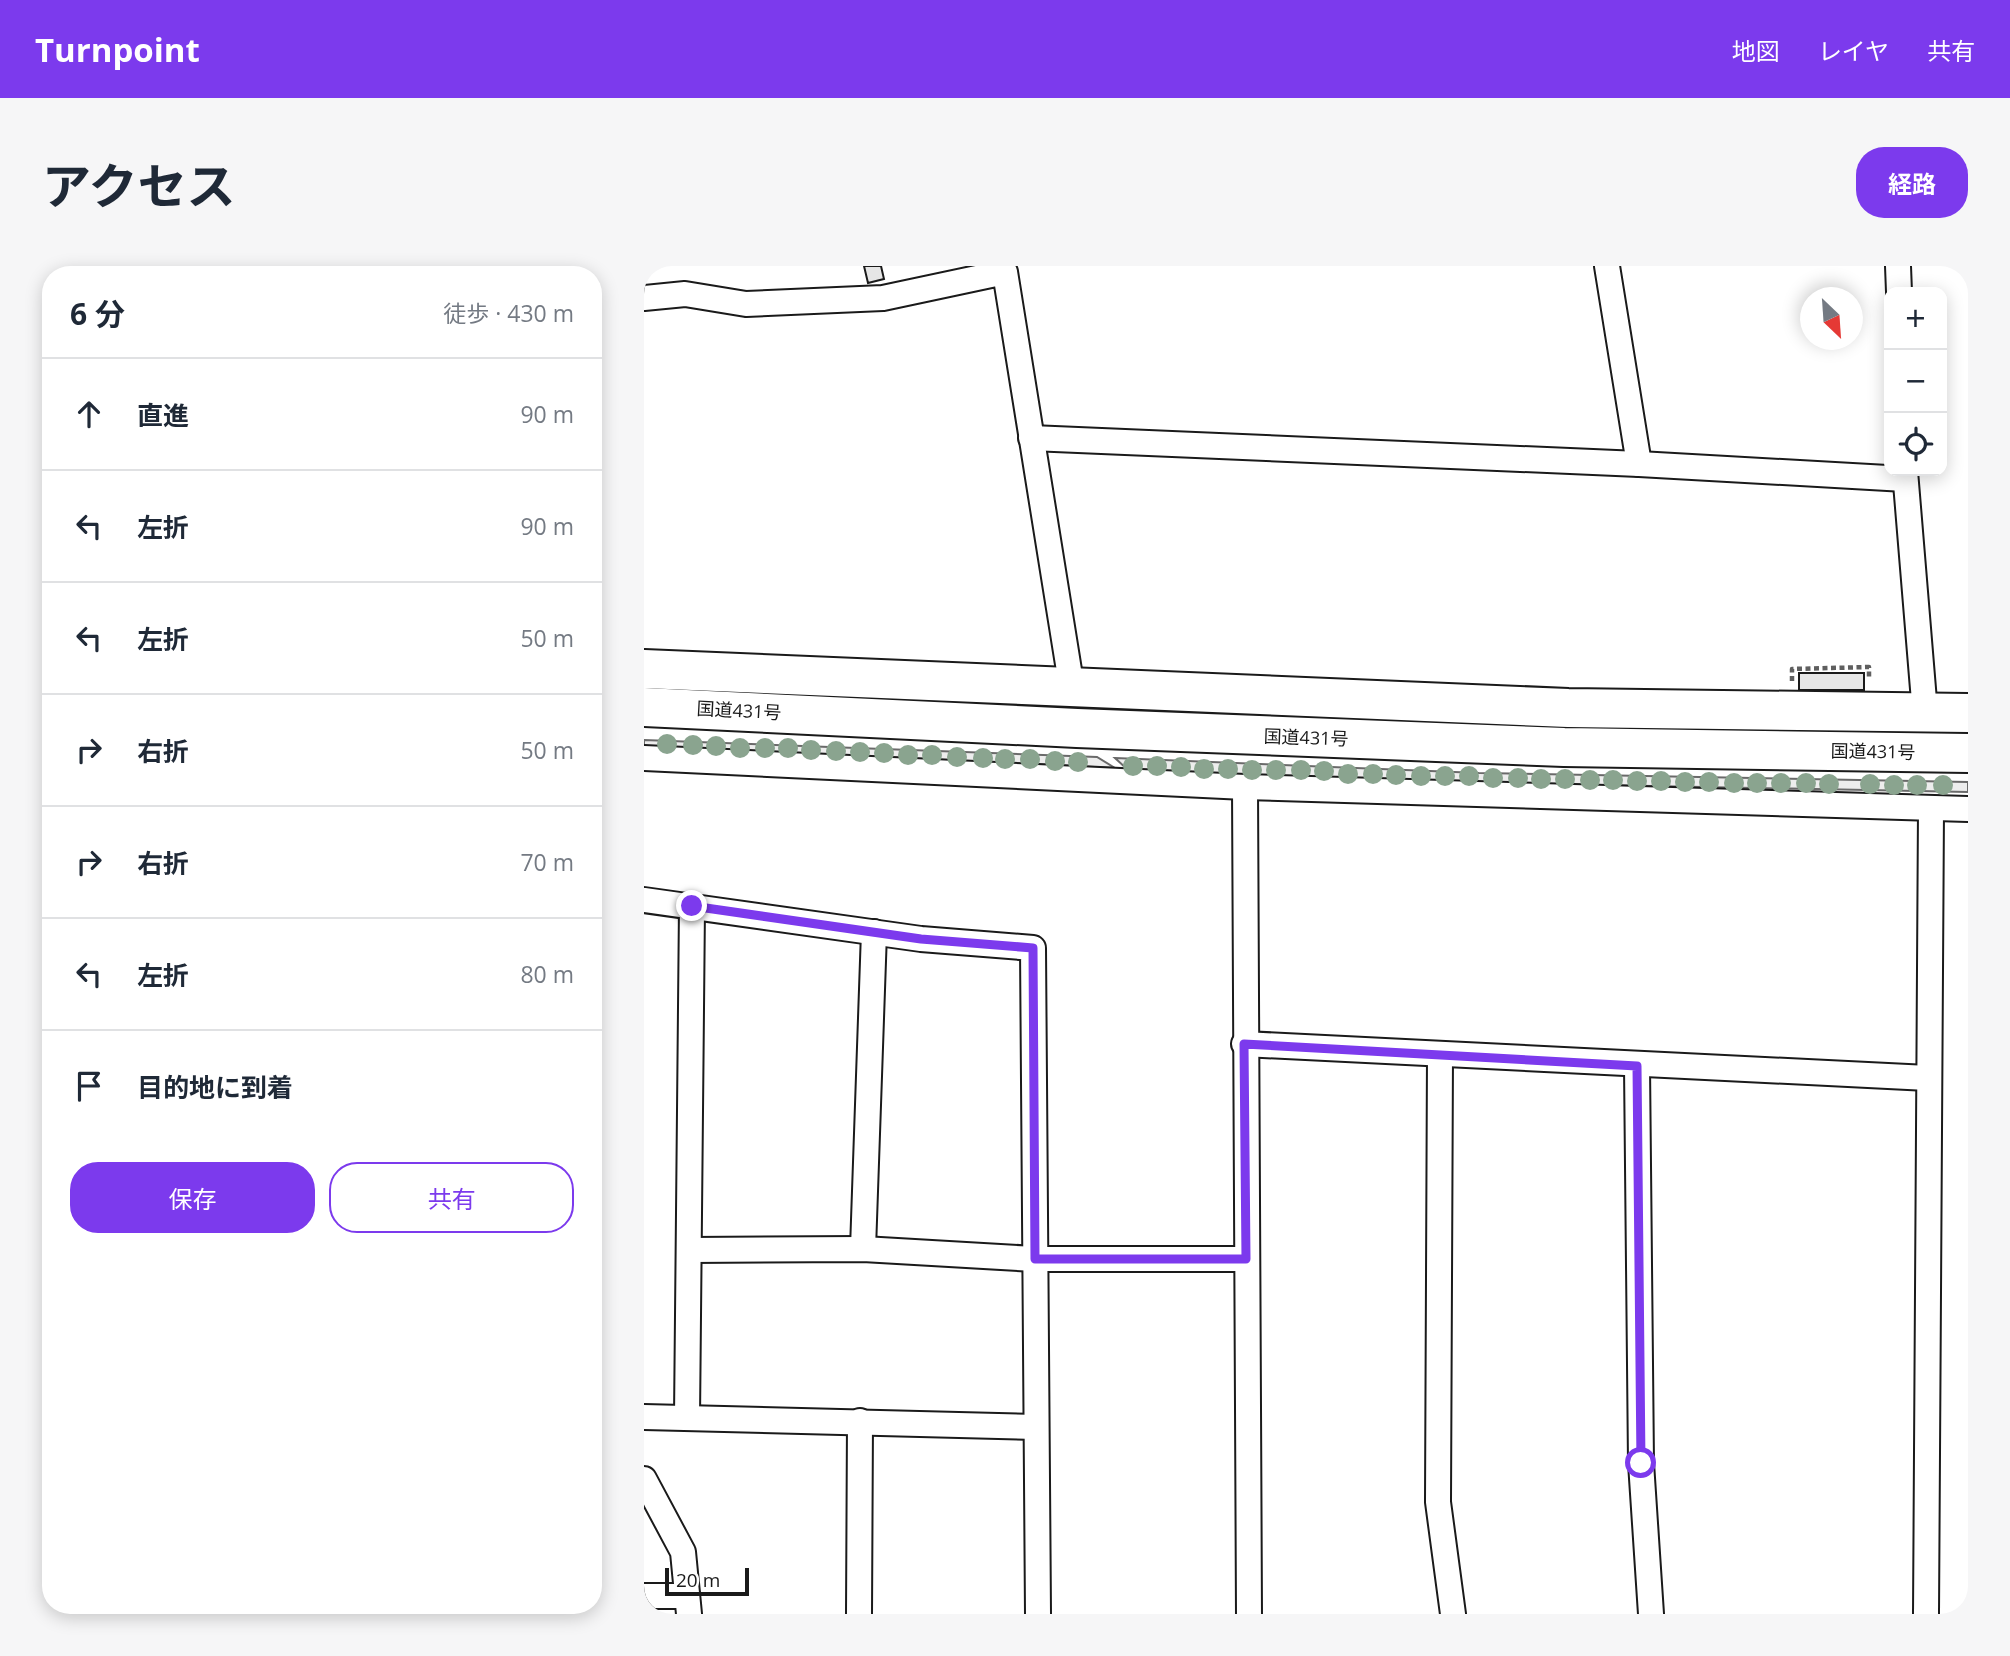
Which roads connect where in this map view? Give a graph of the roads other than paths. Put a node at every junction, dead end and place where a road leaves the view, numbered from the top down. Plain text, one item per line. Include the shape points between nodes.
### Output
1 (1607, 266) edge
2 (1898, 266) edge
3 (1005, 269) edge
4 (1899, 287) edge
5 (644, 298) edge
6 (1031, 438) junction
7 (1639, 464) junction
8 (1884, 474) edge
9 (1905, 476) edge
10 (644, 669) edge
11 (1072, 689) junction
12 (644, 707) edge
13 (1925, 713) junction
14 (1968, 713) edge
15 (1968, 753) edge
16 (644, 758) edge
17 (1245, 787) junction
18 (1931, 809) junction
19 (1968, 809) edge
20 (644, 900) edge
21 (692, 906) junction
22 (874, 932) junction
23 (1244, 1044) junction
24 (1440, 1055) junction
25 (1637, 1066) junction
26 (1928, 1078) junction
27 (863, 1249) junction
28 (690, 1250) junction
29 (1035, 1259) junction
30 (1246, 1259) junction
31 (644, 1417) edge
32 (687, 1418) junction
33 (860, 1421) junction
34 (1037, 1427) junction
35 (644, 1479) edge
36 (644, 1596) edge
37 (688, 1605) edge
38 (859, 1614) edge
39 (1038, 1614) edge
40 (1249, 1614) edge
41 (1453, 1614) edge
42 (1651, 1614) edge
43 (1926, 1614) edge

1 - 7 street
2 - 4 street
3 - 5 street via 883,298 746,304 685,294
3 - 6 street
6 - 7 street
6 - 11 street
7 - 8 street
9 - 13 street
10 - 11 highway, 国道431号
11 - 13 highway, 国道431号 via 1568,708
12 - 15 highway, 国道431号 via 1564,747
13 - 14 highway, 国道431号
16 - 17 street
17 - 18 street
17 - 23 street
18 - 19 street
18 - 26 street
20 - 21 street
21 - 22 street
21 - 28 street
22 - 27 street
22 - 29 street via 1033,948
23 - 24 street
23 - 30 street
24 - 25 street
24 - 41 street via 1438,1502
25 - 26 street
25 - 42 street via 1641,1463
26 - 43 street
27 - 28 street
27 - 29 street
28 - 32 street
29 - 30 street
29 - 34 street
30 - 40 street
31 - 32 street
32 - 33 street
33 - 34 street
33 - 38 street
34 - 39 street
35 - 37 street via 683,1552
36 - 37 street

